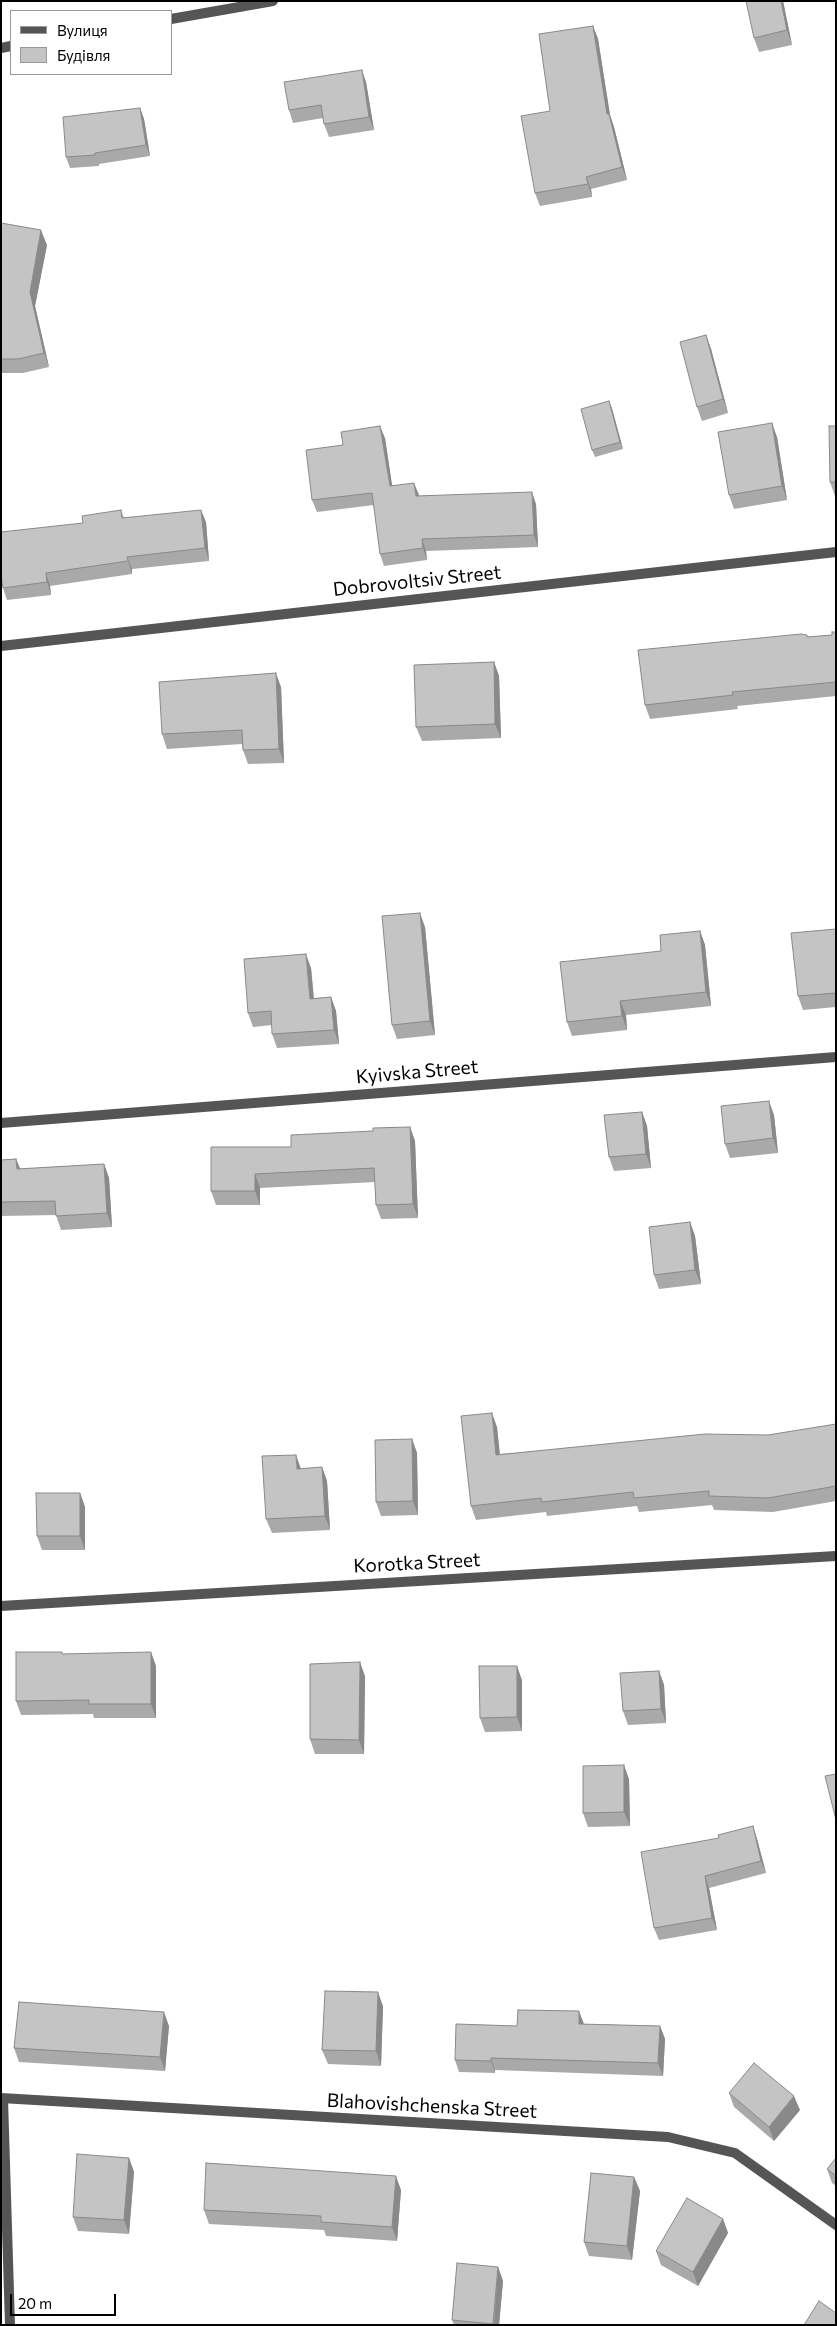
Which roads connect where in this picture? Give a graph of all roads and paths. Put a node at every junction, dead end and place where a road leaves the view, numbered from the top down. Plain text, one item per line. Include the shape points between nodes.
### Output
1 (273, 1) edge
2 (172, 19) edge
3 (836, 552) edge
4 (1, 646) edge
5 (836, 1056) edge
6 (1, 1123) edge
7 (836, 1556) edge
8 (1, 1606) edge
9 (2, 2099) edge
10 (836, 2225) edge
11 (10, 2325) edge

1 - 2 street
3 - 4 street, Dobrovoltsiv Street
5 - 6 street, Kyivska Street
7 - 8 street, Korotka Street
9 - 10 street, Blahovishchenska Street via 668,2137 735,2153
9 - 11 street

